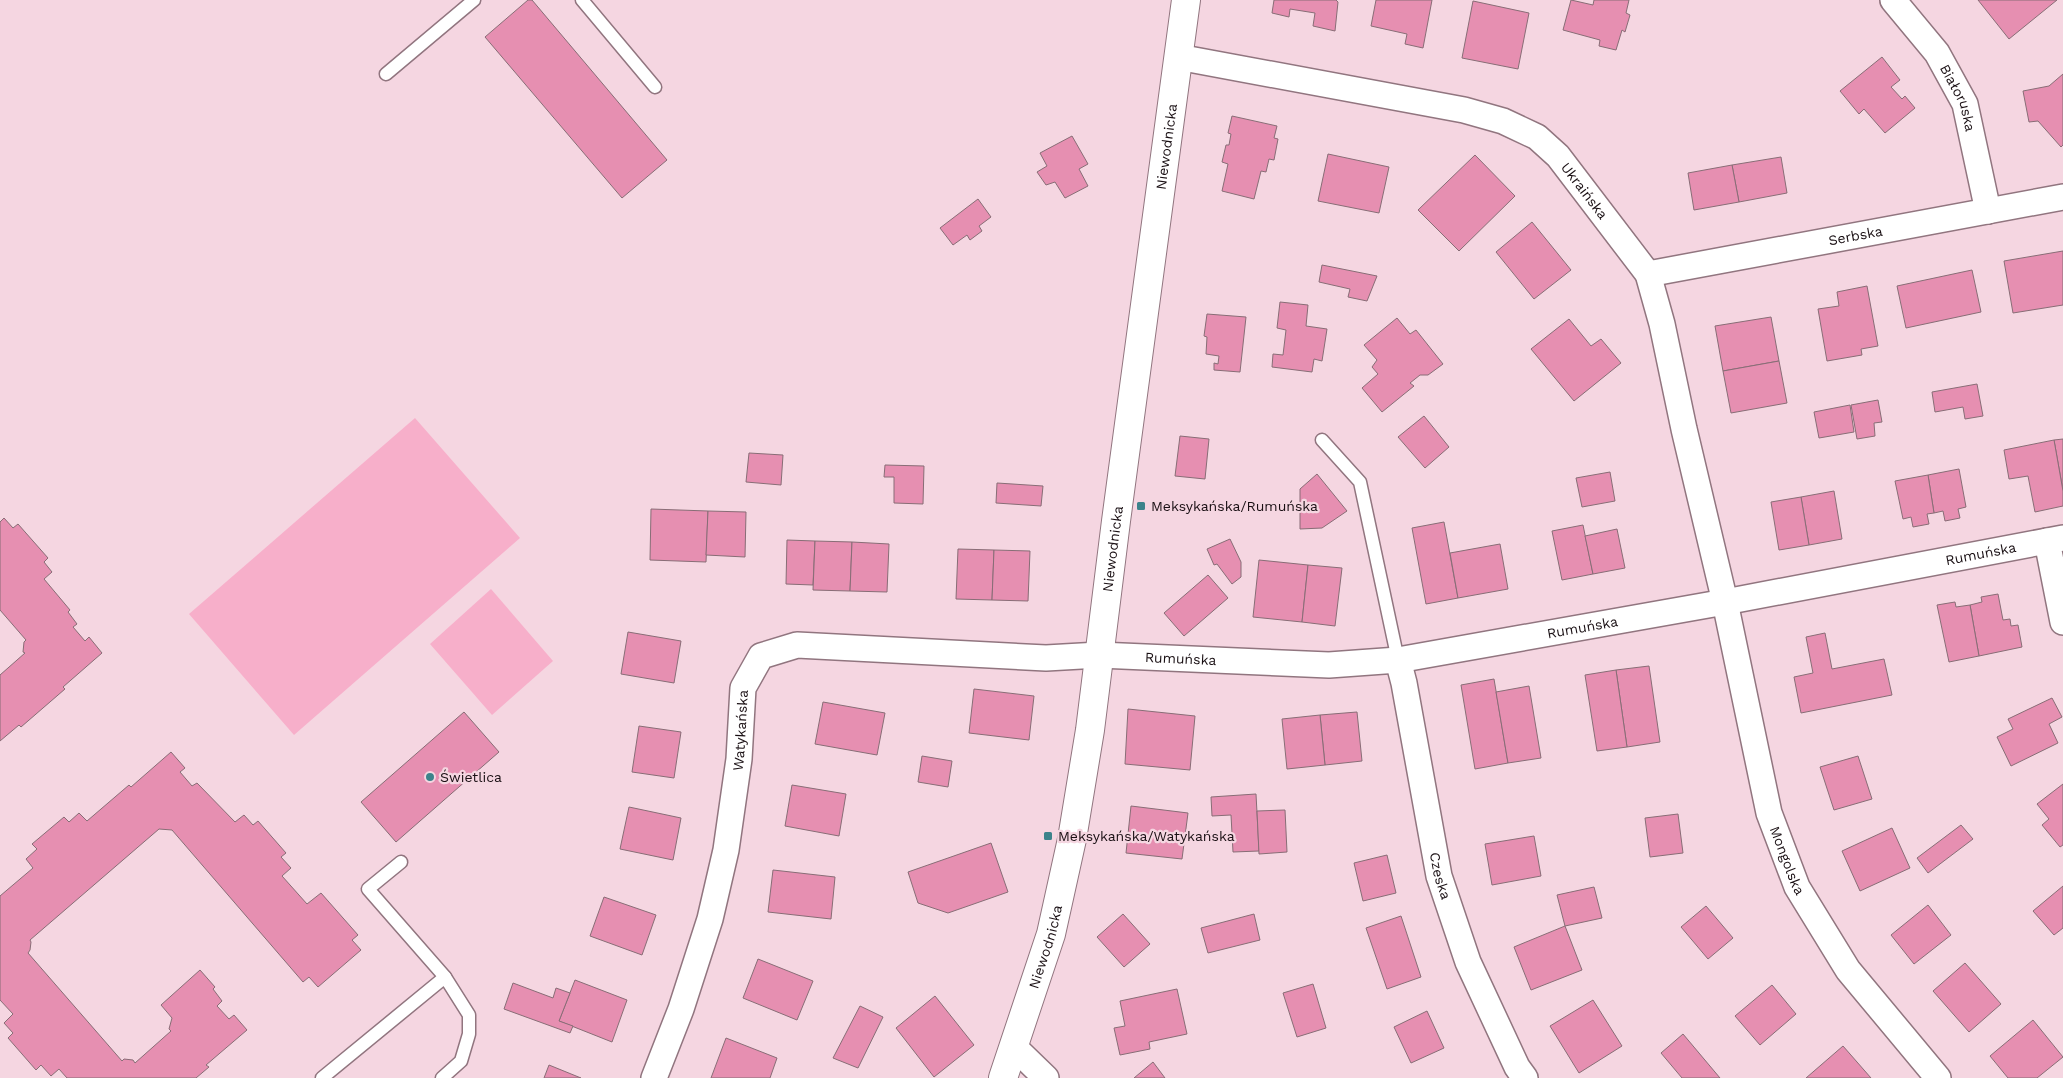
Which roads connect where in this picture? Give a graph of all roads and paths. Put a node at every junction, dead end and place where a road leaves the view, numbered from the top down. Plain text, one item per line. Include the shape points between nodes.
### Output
1 (474, 0) edge
2 (582, 0) edge
3 (1186, 0) edge
4 (1893, 0) edge
5 (1178, 57) junction
6 (386, 74) dead end
7 (655, 87) dead end
8 (2063, 198) edge
9 (1988, 211) junction
10 (1648, 274) junction
11 (1322, 440) dead end
12 (2055, 540) edge
13 (1725, 602) junction
14 (2063, 622) edge
15 (1099, 655) junction
16 (1398, 660) junction
17 (401, 862) dead end
18 (445, 978) junction
19 (1014, 1047) junction
20 (322, 1078) edge
21 (442, 1078) edge
22 (654, 1078) edge
23 (1003, 1078) edge
24 (1046, 1078) edge
25 (1525, 1078) edge
26 (1938, 1078) edge

1 - 6 lane
2 - 7 lane
3 - 5 street, Niewodnicka
4 - 9 street, Białoruska via 1937,53 1965,104
5 - 10 street, Ukraińska via 1464,110 1503,121 1537,137 1558,156
5 - 15 street, Niewodnicka
8 - 9 street, Serbska
9 - 10 street, Serbska
10 - 13 street, Ukraińska
11 - 16 lane via 1360,482
12 - 13 street, Rumuńska
12 - 14 street
13 - 16 street, Rumuńska
13 - 26 street, Mongolska via 1769,813 1797,887 1848,970
15 - 16 street, Rumuńska via 1329,665
15 - 19 street, Niewodnicka via 1070,848 1051,934
15 - 22 street, Watykańska via 1046,658 797,645 761,656 743,688 739,759 726,850 710,919 681,1009
16 - 25 street, Czeska via 1439,876 1468,962
17 - 18 lane via 368,889
18 - 20 lane
18 - 21 lane via 469,1016 469,1034 462,1061
19 - 23 street, Niewodnicka
19 - 24 street

